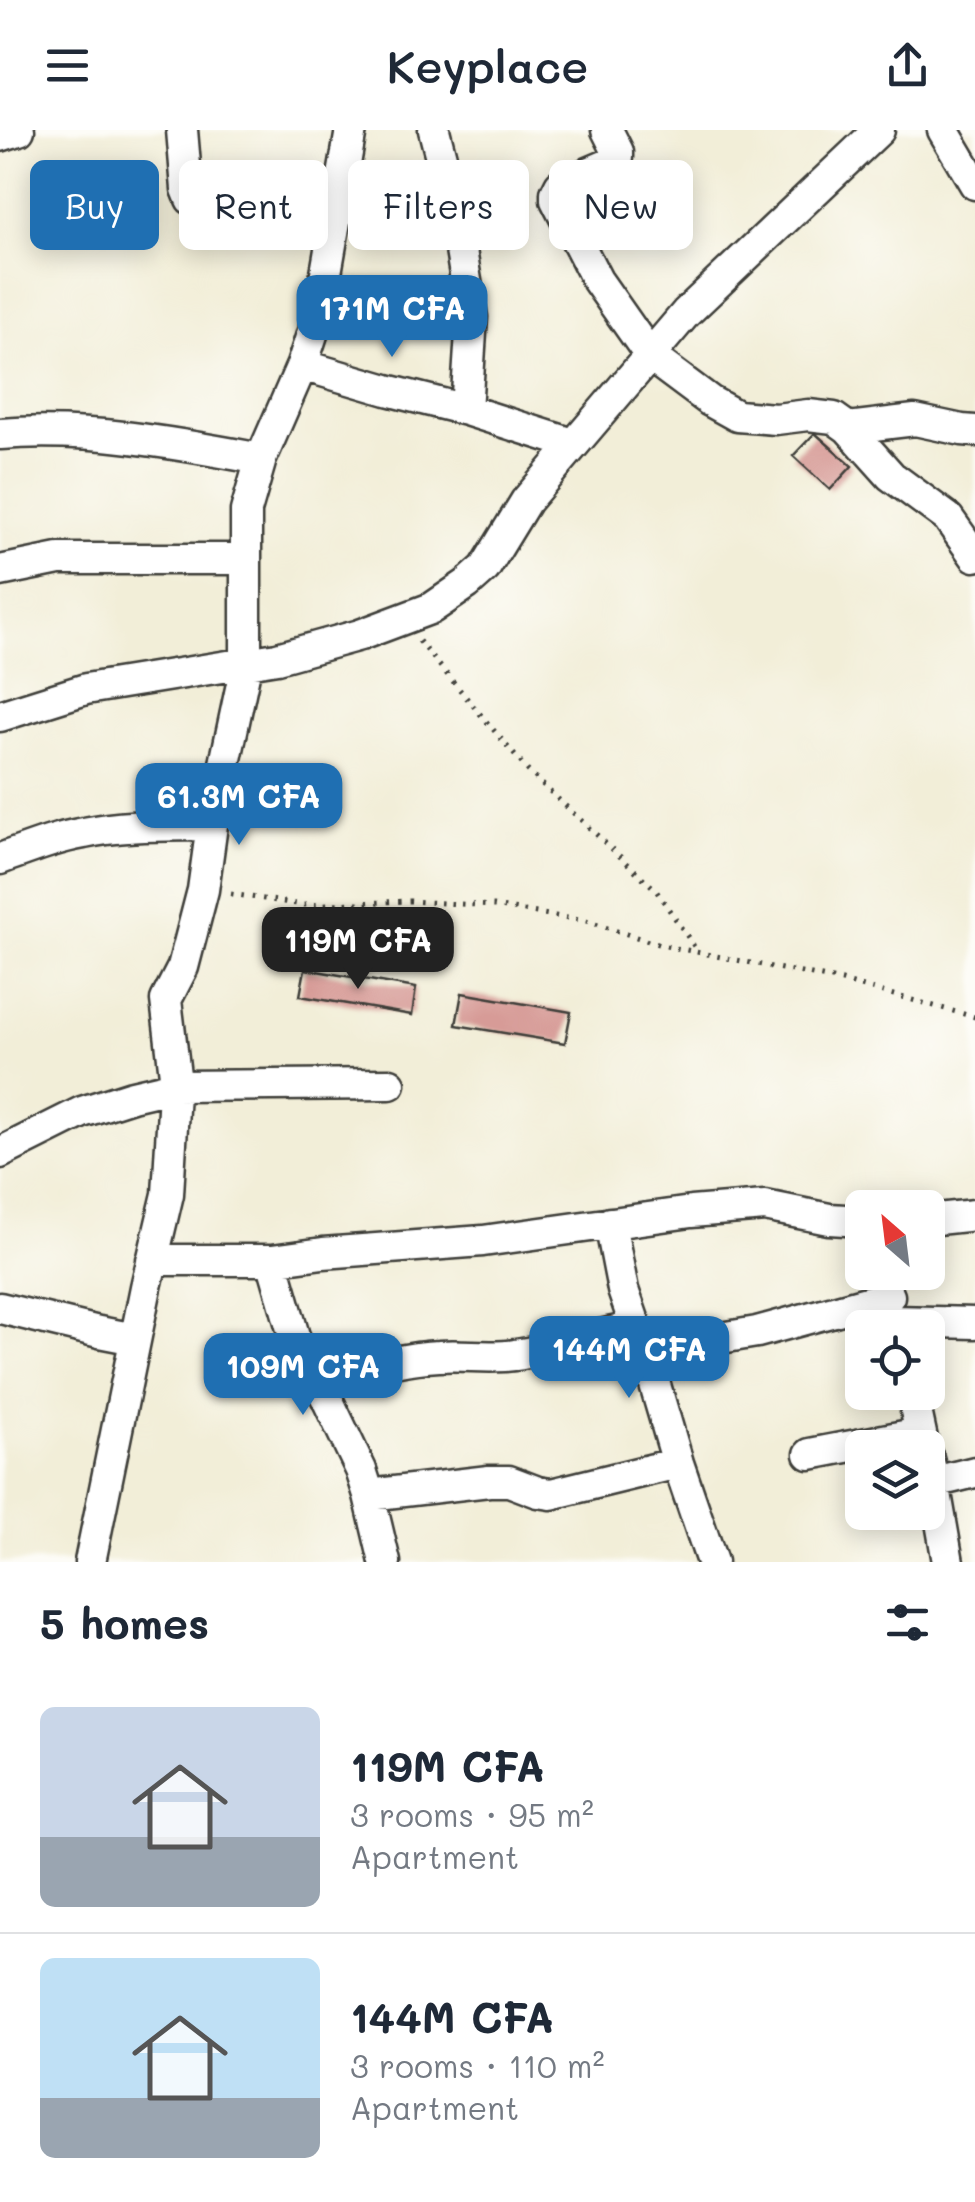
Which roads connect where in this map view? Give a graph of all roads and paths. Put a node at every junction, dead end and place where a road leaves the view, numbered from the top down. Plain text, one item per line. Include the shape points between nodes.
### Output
1 (19, 130) edge
2 (182, 130) edge
3 (353, 130) edge
4 (434, 130) edge
5 (606, 130) edge
6 (879, 130) edge
7 (943, 130) edge
8 (0, 136) edge
9 (975, 184) edge
10 (339, 196) junction
11 (650, 357) junction
12 (302, 365) junction
13 (466, 410) junction
14 (848, 428) junction
15 (975, 431) edge
16 (0, 434) edge
17 (573, 444) junction
18 (260, 458) junction
19 (975, 556) edge
20 (246, 559) junction
21 (0, 571) edge
22 (402, 620) junction
23 (246, 665) junction
24 (0, 716) edge
25 (212, 825) junction
26 (0, 859) edge
27 (203, 890) junction
28 (699, 952) junction
29 (975, 1017) edge
30 (390, 1084) dead end
31 (175, 1086) junction
32 (0, 1153) edge
33 (975, 1215) edge
34 (945, 1218) edge
35 (845, 1220) edge
36 (610, 1223) junction
37 (152, 1260) junction
38 (272, 1260) junction
39 (890, 1304) edge
40 (0, 1308) edge
41 (975, 1323) edge
42 (136, 1338) junction
43 (638, 1340) junction
44 (318, 1380) junction
45 (810, 1454) dead end
46 (845, 1454) edge
47 (945, 1461) edge
48 (678, 1463) junction
49 (975, 1472) edge
50 (369, 1495) junction
51 (942, 1530) edge
52 (90, 1562) edge
53 (385, 1562) edge
54 (712, 1562) edge
55 (948, 1562) edge

1 - 8 street
2 - 10 street via 191,198
3 - 10 street
4 - 13 street via 472,318
5 - 11 street via 618,158 560,185 556,200 597,280
6 - 11 street via 686,313
7 - 9 street
10 - 12 street via 319,313
11 - 14 street via 737,416 824,416
11 - 17 street
12 - 13 street
12 - 18 street
13 - 17 street
14 - 15 street via 915,420
14 - 19 street via 891,476 955,524
16 - 18 street via 95,433
17 - 22 street via 526,501 485,568 432,608
18 - 20 street via 246,511
20 - 21 street via 59,559
20 - 23 street
22 - 23 street
22 - 28 path via 528,771 655,889
23 - 24 street via 86,688
23 - 25 street
25 - 26 street via 85,832
25 - 27 street
27 - 28 path via 302,905 410,900 494,906 586,921
27 - 31 street via 183,967 166,1000
28 - 29 path
30 - 31 street
31 - 32 street via 82,1112
31 - 37 street via 168,1194
33 - 34 street
35 - 36 street via 771,1206
36 - 38 street
36 - 43 street
37 - 38 street
37 - 42 street
38 - 44 street via 294,1336
39 - 41 street
39 - 43 street via 757,1332
40 - 42 street
42 - 52 street
43 - 44 street via 613,1331 512,1356 414,1358
43 - 48 street
44 - 50 street
45 - 46 street
47 - 49 street
48 - 50 street via 551,1494 489,1480
48 - 54 street
50 - 53 street
51 - 55 street

